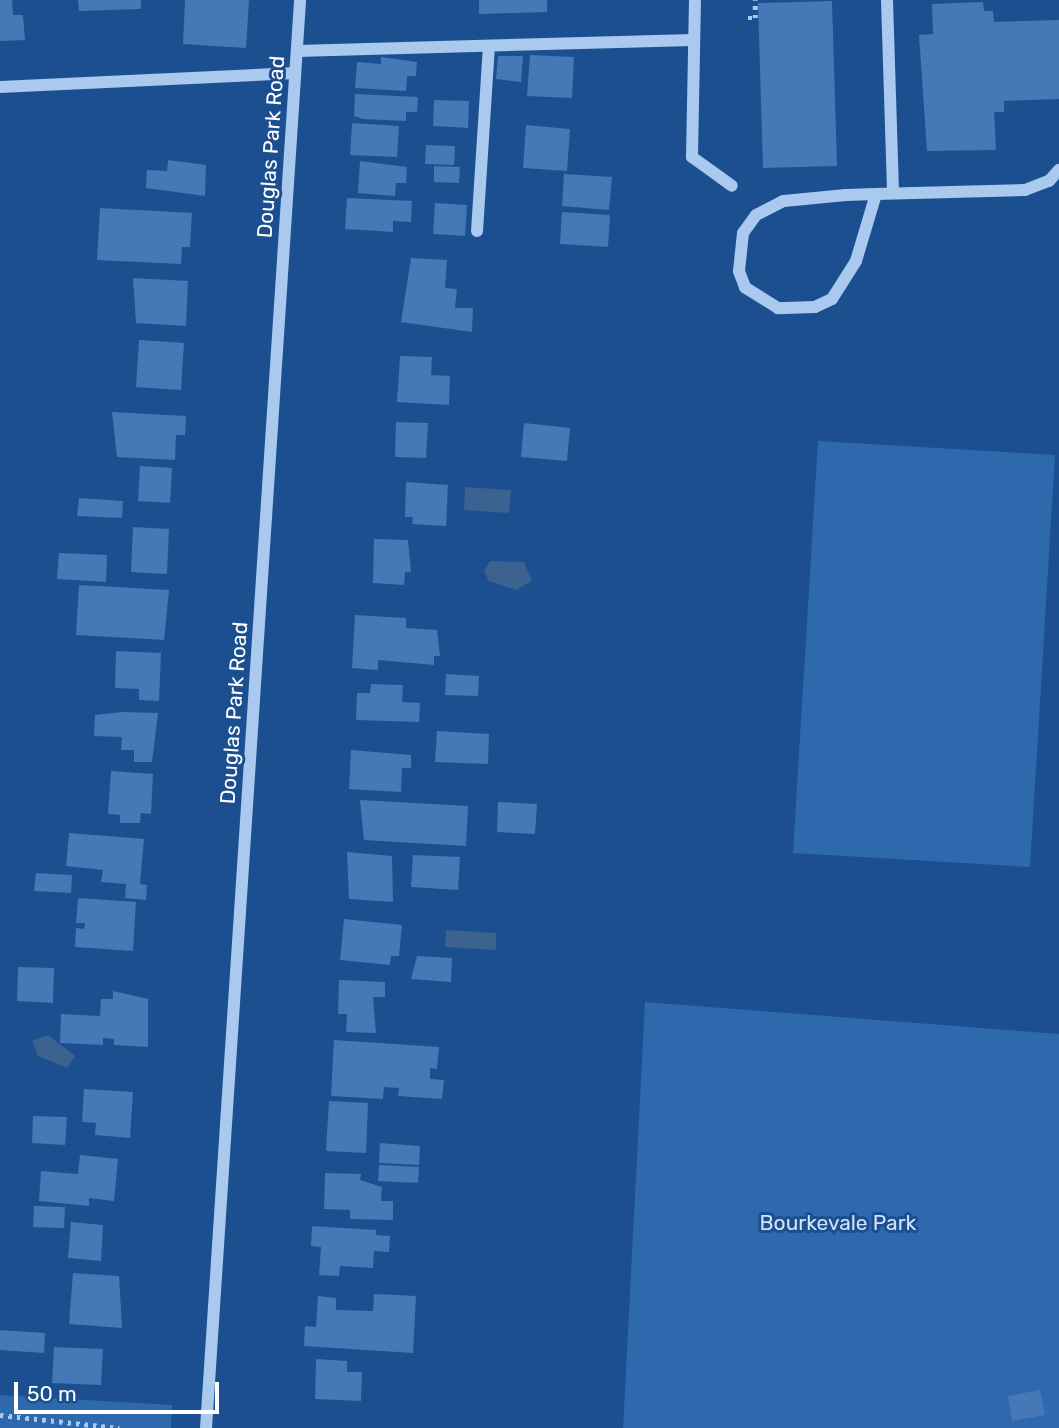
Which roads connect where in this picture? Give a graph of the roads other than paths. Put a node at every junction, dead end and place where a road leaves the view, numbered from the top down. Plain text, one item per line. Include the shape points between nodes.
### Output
1 (300, 0) edge
2 (695, 0) edge
3 (887, 0) edge
4 (693, 40) junction
5 (489, 46) junction
6 (297, 51) junction
7 (295, 73) junction
8 (0, 87) edge
9 (1059, 170) edge
10 (732, 186) dead end
11 (893, 193) junction
12 (876, 194) junction
13 (477, 231) dead end
14 (206, 1428) edge

1 - 6 street, Douglas Park Road
2 - 4 street
3 - 11 street
4 - 5 street
4 - 10 street via 688,135 692,157 703,170
5 - 6 street
5 - 13 street
6 - 7 street, Douglas Park Road
7 - 8 street
7 - 14 street, Douglas Park Road
9 - 11 street via 1049,181 1025,190
11 - 12 street
12 - 12 street via 856,261 832,299 815,307 778,309 745,288 739,251 743,233 756,215 784,201

